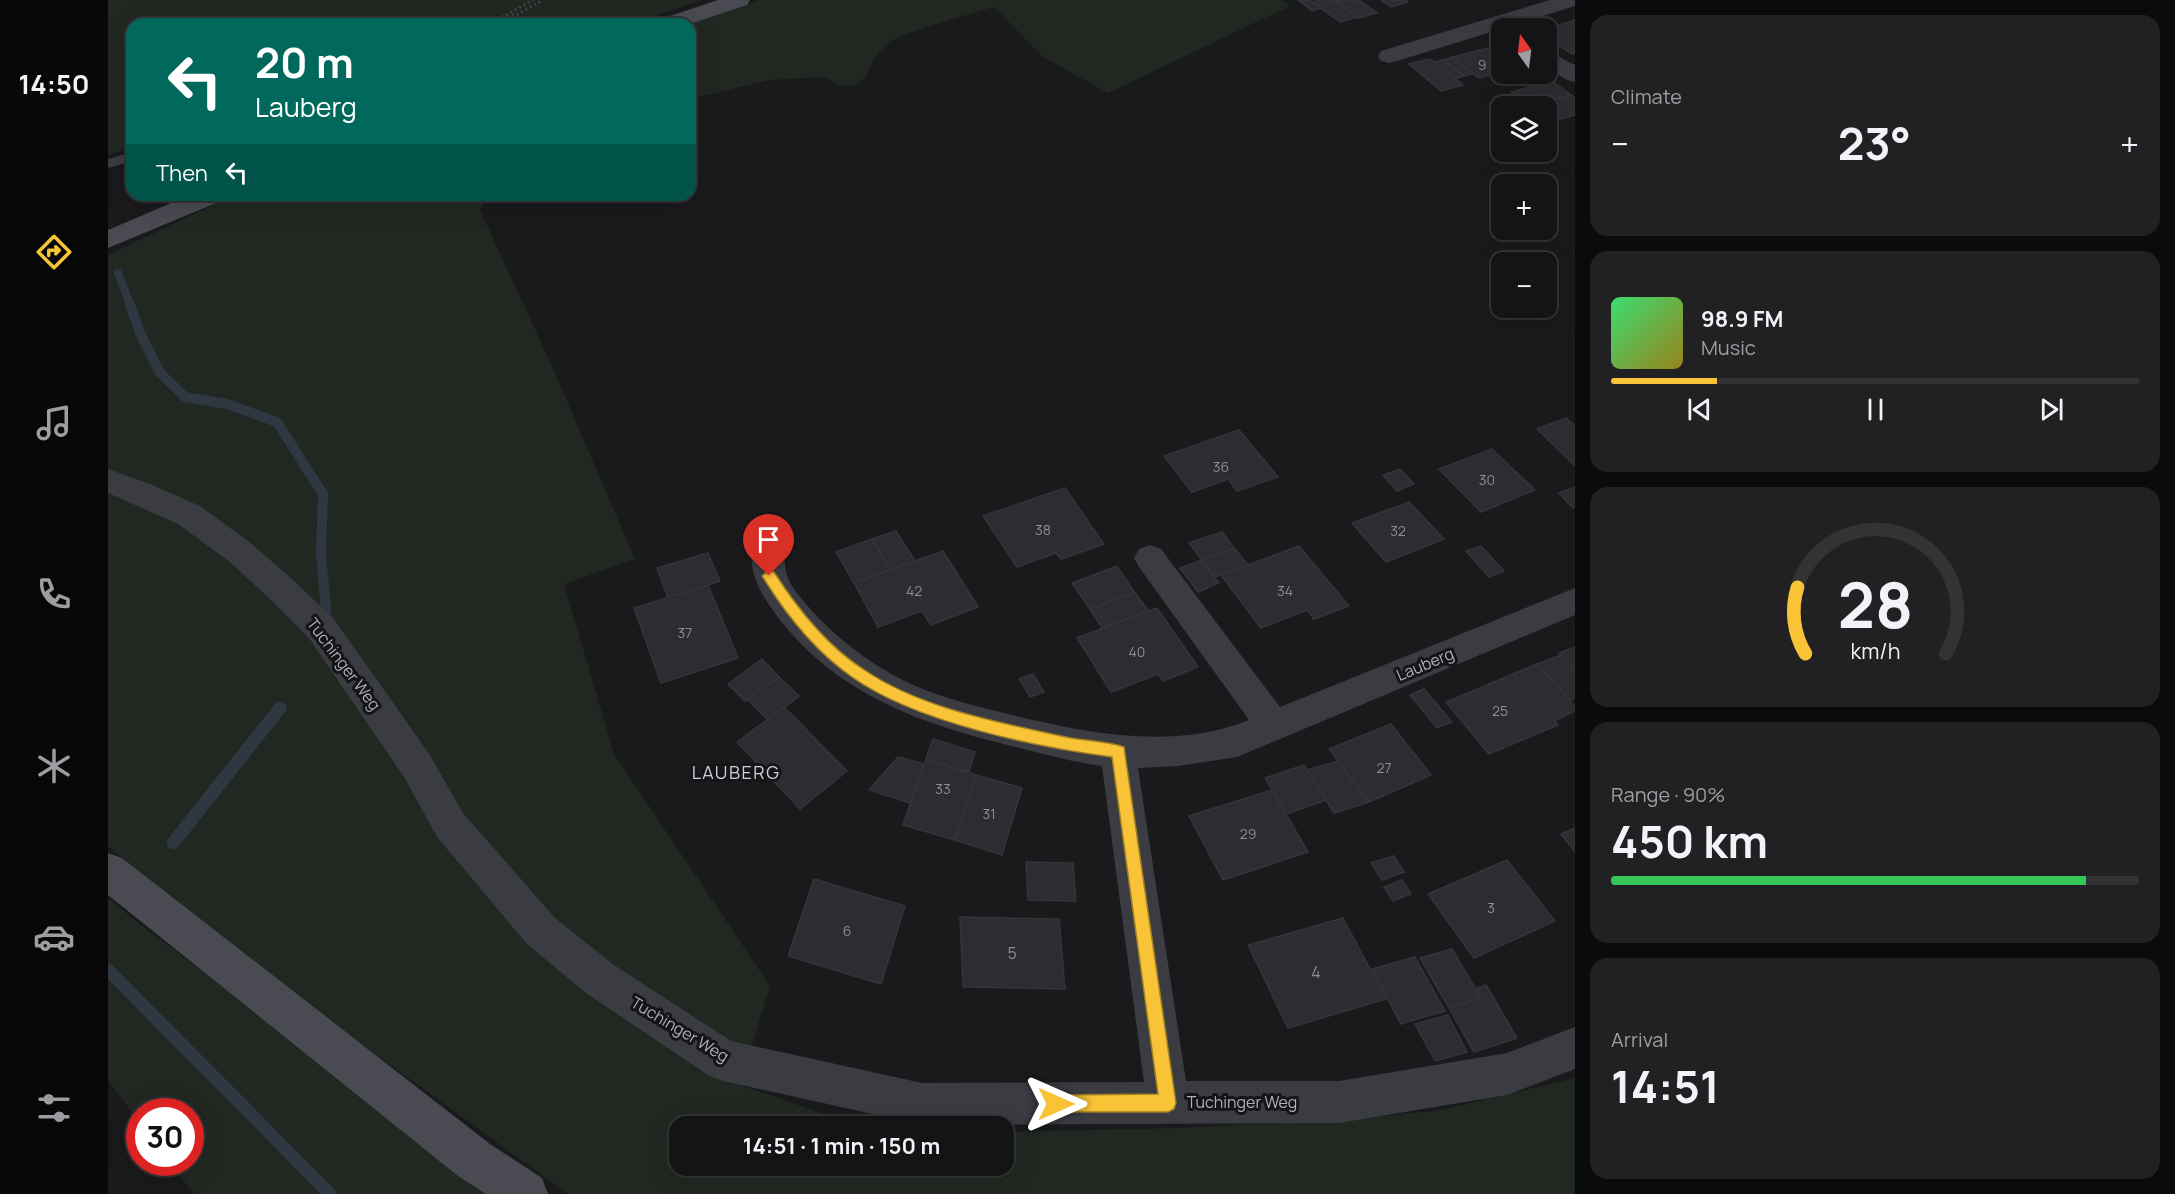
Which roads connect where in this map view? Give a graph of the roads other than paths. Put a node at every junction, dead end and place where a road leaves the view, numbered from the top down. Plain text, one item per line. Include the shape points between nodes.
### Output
1 (739, 0) edge
2 (1573, 0) edge
3 (686, 18) edge
4 (1522, 18) edge
5 (1491, 28) edge
6 (1389, 56) dead end
7 (1557, 64) edge
8 (1575, 75) edge
9 (126, 158) edge
10 (108, 164) edge
11 (198, 201) edge
12 (108, 240) edge
13 (108, 482) edge
14 (768, 546) dead end
15 (1150, 558) dead end
16 (1575, 601) edge
17 (1274, 726) junction
18 (1118, 752) junction
19 (108, 871) edge
20 (1575, 1048) edge
21 (1168, 1103) junction
22 (526, 1194) edge

1 - 3 street
2 - 4 street
5 - 6 street
7 - 8 street
9 - 10 lane
11 - 12 street
13 - 21 street, Tuchinger Weg via 189,515 283,591 321,628 371,698 417,766 450,825 541,932 600,979 723,1060 922,1104
14 - 18 street, Lauberg via 769,576 788,606 857,673 903,699 973,722 1067,745
15 - 17 street
16 - 17 street, Lauberg
17 - 18 street, Lauberg via 1237,741 1204,748
18 - 21 street
19 - 22 street via 474,1161
20 - 21 street, Tuchinger Weg via 1507,1074 1339,1102

